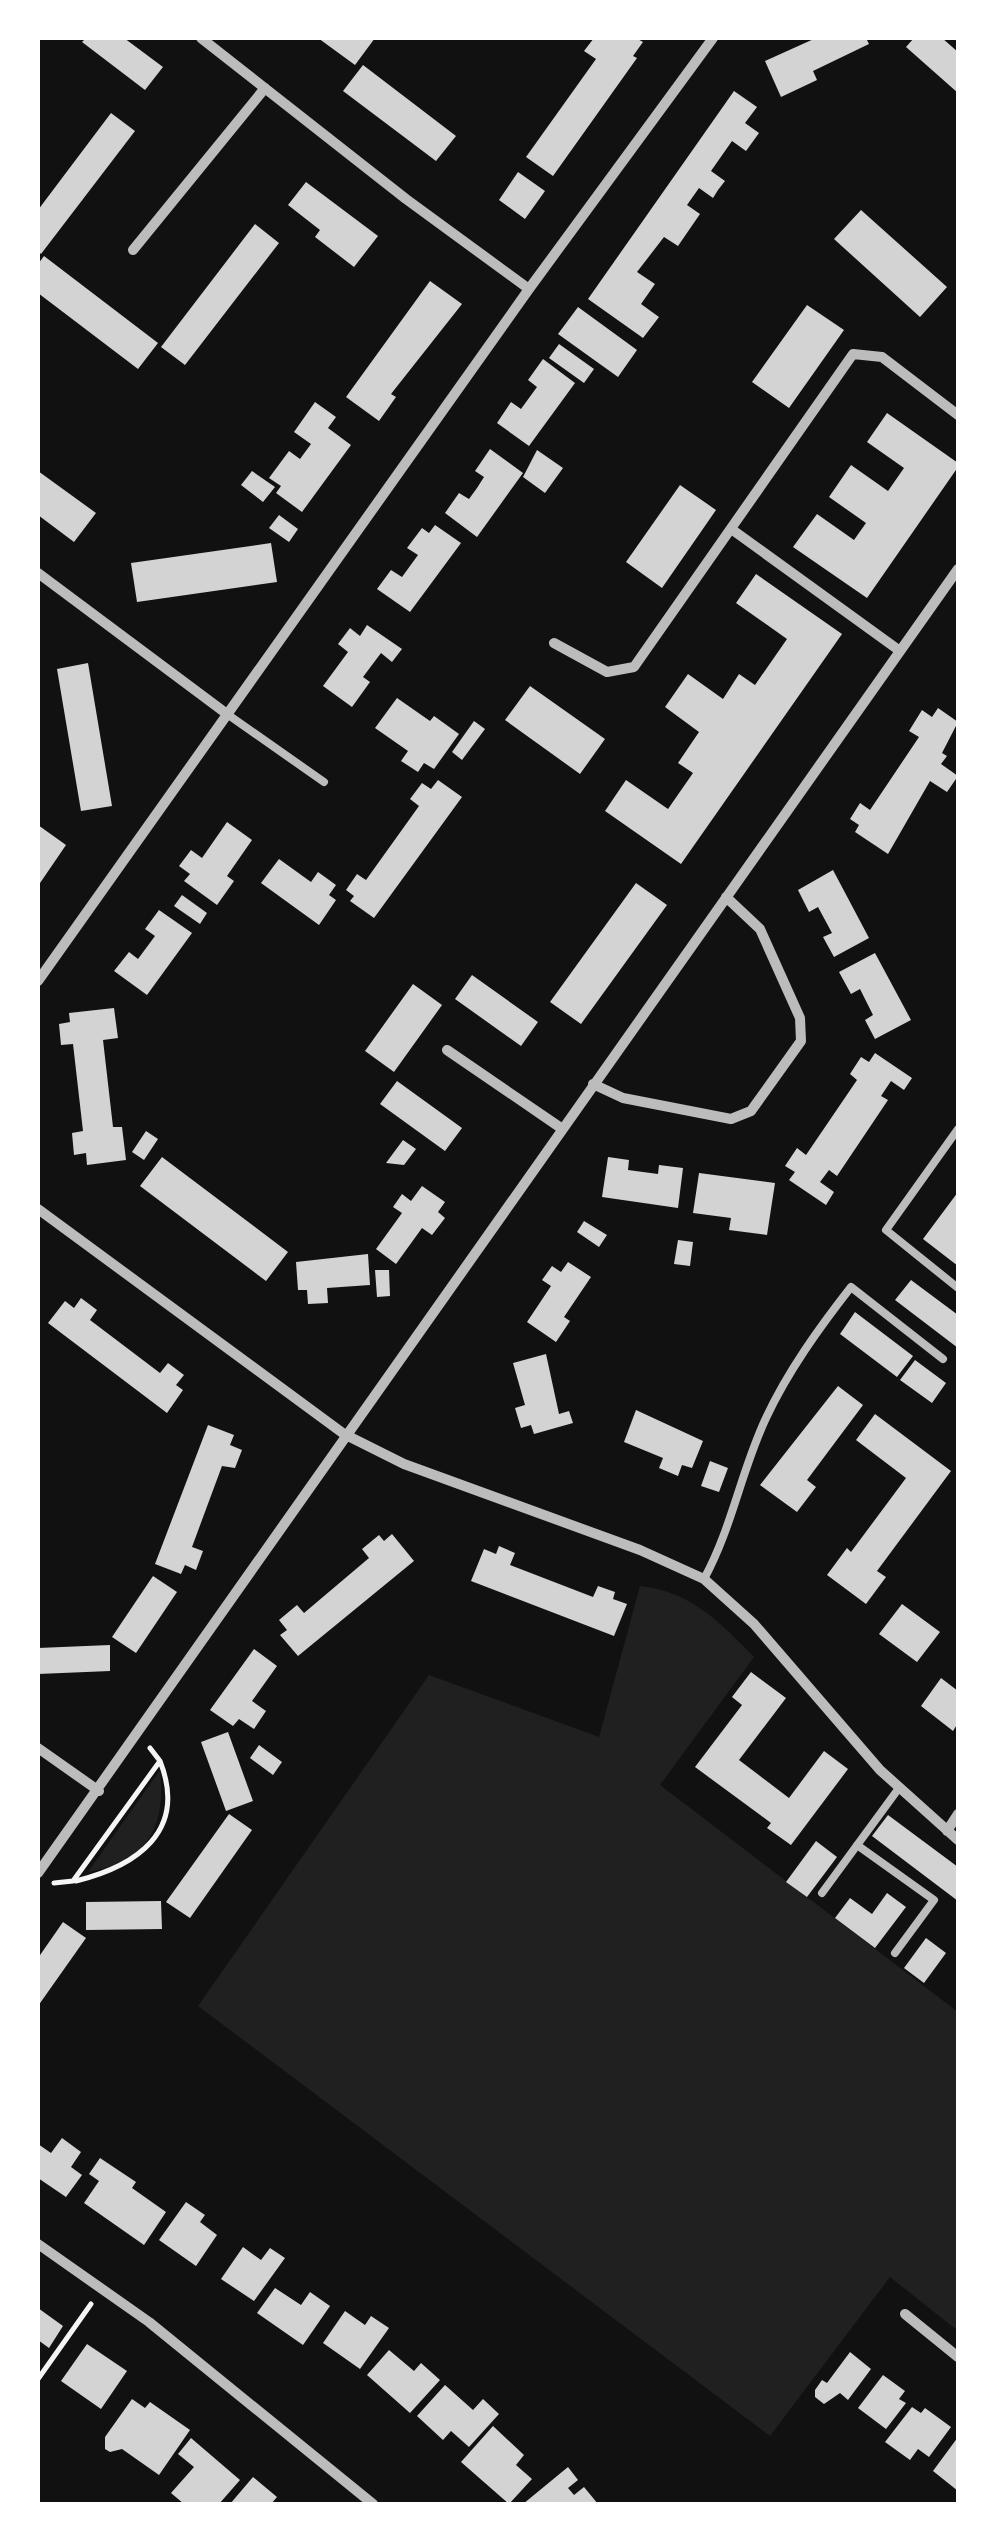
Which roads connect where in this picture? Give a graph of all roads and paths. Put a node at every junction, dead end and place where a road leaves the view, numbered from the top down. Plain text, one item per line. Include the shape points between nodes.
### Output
1 (201, 38) edge
2 (714, 38) edge
3 (266, 88) junction
4 (133, 250) dead end
5 (528, 289) junction
6 (958, 415) edge
7 (734, 530) junction
8 (958, 569) edge
9 (38, 573) edge
10 (554, 643) dead end
11 (900, 651) junction
12 (227, 714) junction
13 (324, 782) dead end
14 (726, 897) junction
15 (38, 981) edge
16 (447, 1050) dead end
17 (593, 1084) junction
18 (562, 1128) junction
19 (958, 1128) edge
20 (38, 1209) edge
21 (958, 1288) edge
22 (943, 1359) dead end
23 (344, 1434) junction
24 (704, 1579) junction
25 (139, 1734) junction
26 (38, 1748) edge
27 (160, 1761) junction
28 (899, 1788) junction
29 (99, 1791) junction
30 (958, 1814) edge
31 (946, 1831) junction
32 (958, 1840) edge
33 (857, 1845) junction
34 (38, 1873) edge
35 (73, 1882) junction
36 (822, 1893) dead end
37 (895, 1953) dead end
38 (38, 2244) edge
39 (101, 2289) junction
40 (905, 2314) dead end
41 (958, 2357) edge
42 (38, 2379) edge
43 (373, 2504) edge

1 - 3 street
2 - 5 street
3 - 4 street
3 - 5 street
5 - 12 street
6 - 7 street via 882,357 853,354
7 - 10 street via 634,667 607,672
7 - 11 street
8 - 11 street
9 - 12 street
11 - 14 street
12 - 13 lane
12 - 15 street
14 - 17 street
14 - 17 street via 760,929 800,1018 801,1040 781,1069 751,1111 730,1119 623,1098
16 - 18 street
17 - 18 street
18 - 23 street
19 - 21 lane via 886,1230
20 - 23 street
22 - 24 lane via 851,1287 766,1417 728,1531
23 - 24 street via 404,1464
23 - 25 street
24 - 28 street via 754,1624
25 - 27 path
25 - 29 street
26 - 29 street
27 - 35 path
27 - 35 path via 166,1811 154,1837 138,1859
28 - 31 street
28 - 33 lane
29 - 34 street
30 - 31 street
31 - 32 street
33 - 36 lane
33 - 37 lane via 934,1900
34 - 35 path via 50,1883
38 - 39 street
39 - 42 path
39 - 43 street
40 - 41 street

